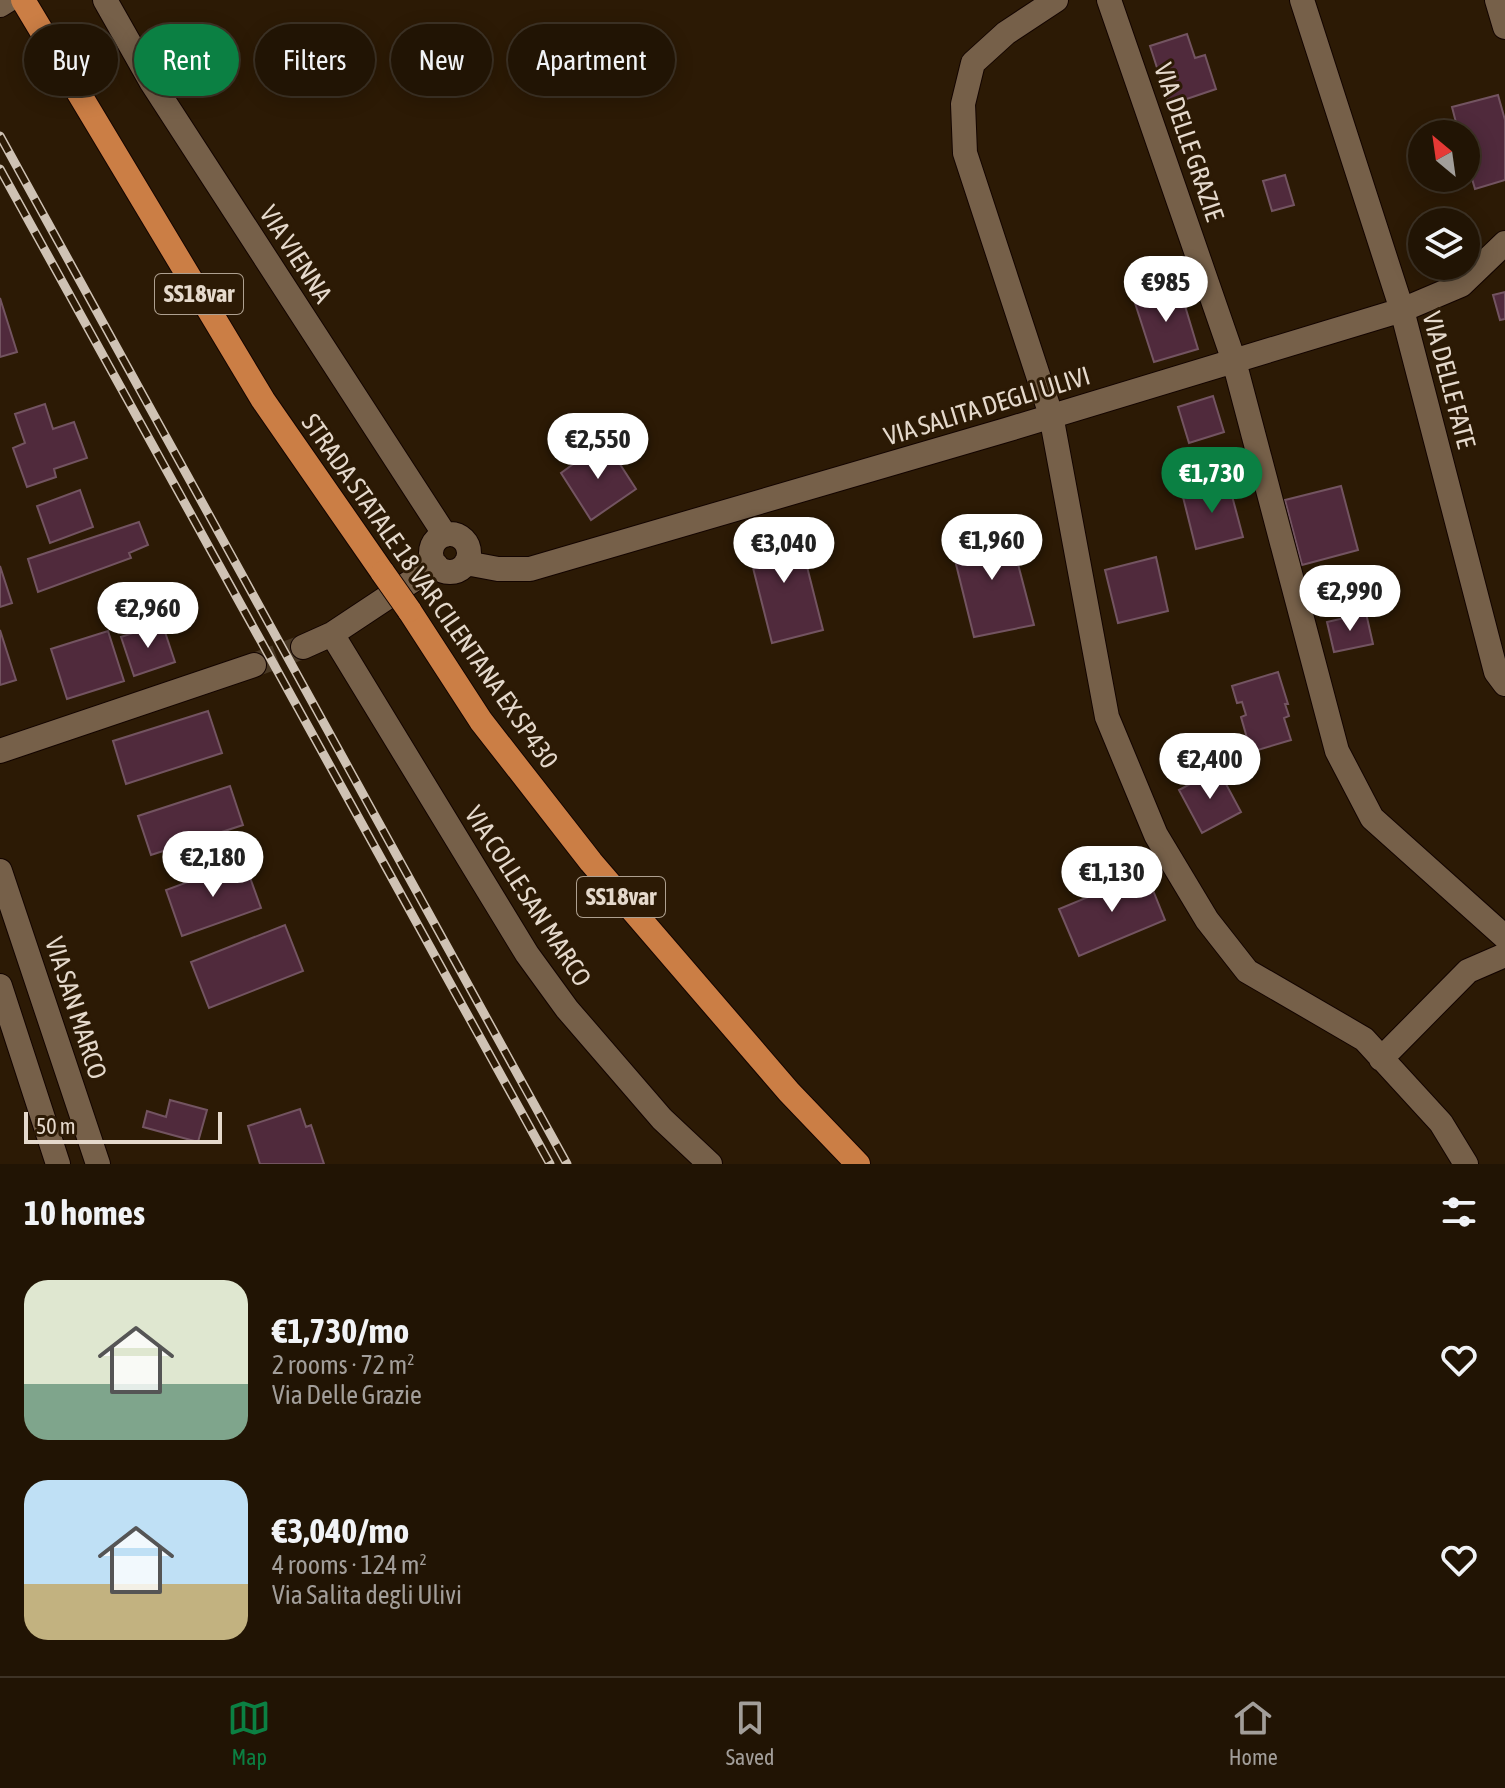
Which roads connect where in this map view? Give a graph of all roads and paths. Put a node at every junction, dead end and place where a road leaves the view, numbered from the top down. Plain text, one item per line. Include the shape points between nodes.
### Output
1 (105, 0) edge
2 (1056, 0) edge
3 (1109, 0) edge
4 (1302, 0) edge
5 (1497, 0) edge
6 (20, 2) edge
7 (0, 5) edge
8 (1505, 27) edge
9 (1505, 243) edge
10 (1402, 310) junction
11 (1234, 361) junction
12 (1051, 415) junction
13 (445, 535) junction
14 (466, 563) junction
15 (436, 565) junction
16 (332, 634) junction
17 (303, 647) tunnel mouth
18 (254, 665) tunnel mouth
19 (1505, 684) edge
20 (0, 751) edge
21 (0, 871) edge
22 (1505, 937) edge
23 (1505, 955) edge
24 (0, 986) edge
25 (1381, 1059) junction
26 (58, 1164) edge
27 (98, 1164) edge
28 (710, 1164) edge
29 (858, 1164) edge
30 (1466, 1164) edge

1 - 13 street, VIA VIENNA via 152,83
2 - 12 street via 973,63 963,104 965,153
3 - 11 street, VIA DELLE GRAZIE
4 - 10 street, VIA DELLE FATE
5 - 8 street
6 - 7 street
6 - 29 highway, STRADA STATALE 18 VAR CILENTANA EX SP430 / SS18var, bridge via 263,400 481,721 591,862 789,1092
9 - 10 street, VIA SALITA DEGLI ULIVI via 1461,285
10 - 11 street, VIA SALITA DEGLI ULIVI
10 - 19 street, VIA DELLE FATE via 1496,672
11 - 12 street, VIA SALITA DEGLI ULIVI
11 - 22 street, VIA DELLE GRAZIE via 1337,751 1372,818
12 - 14 street, VIA SALITA DEGLI ULIVI via 530,569
12 - 25 street via 1107,717 1156,835 1207,920 1247,971 1364,1039
13 - 14 street, VIA VIENNA via 457,535 466,543
13 - 15 street via 432,548
14 - 15 street via 453,571
15 - 16 street
16 - 17 street
16 - 28 street, VIA COLLE SAN MARCO via 527,954 662,1119
18 - 20 street
21 - 27 street, VIA SAN MARCO
23 - 25 street via 1468,971
24 - 26 street
25 - 30 street via 1441,1123

